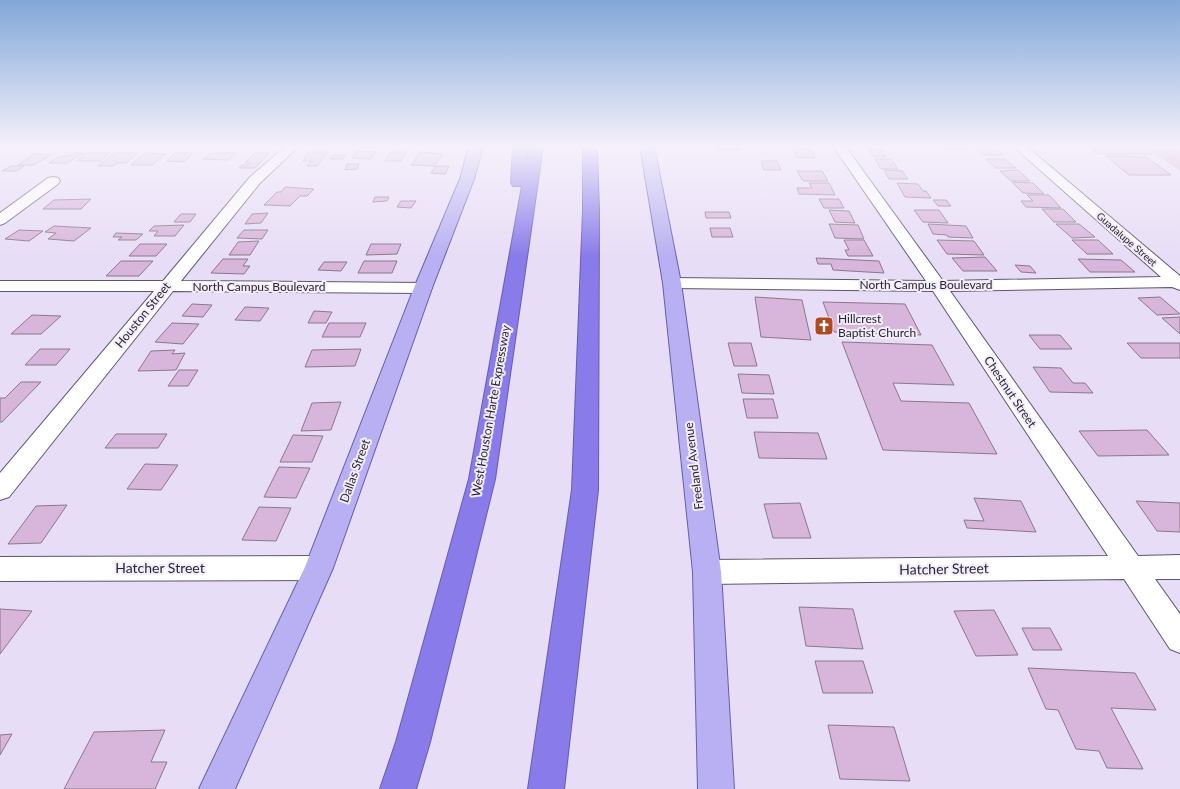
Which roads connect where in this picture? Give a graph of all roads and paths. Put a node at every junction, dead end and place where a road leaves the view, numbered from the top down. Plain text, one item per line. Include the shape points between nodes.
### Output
1 (51, 183) edge
2 (253, 183) edge
3 (465, 183) edge
4 (518, 183) edge
5 (530, 183) edge
6 (591, 183) edge
7 (594, 183) edge
8 (654, 183) edge
9 (865, 183) edge
10 (1062, 183) edge
11 (591, 211) junction
12 (0, 220) edge
13 (513, 280) junction
14 (672, 282) junction
15 (1179, 283) edge
16 (0, 286) edge
17 (938, 286) junction
18 (165, 287) junction
19 (423, 288) junction
20 (0, 490) edge
21 (1130, 567) junction
22 (1180, 567) edge
23 (320, 568) junction
24 (0, 569) edge
25 (707, 572) junction
26 (1180, 638) edge
27 (217, 789) edge
28 (398, 789) edge
29 (546, 789) edge
30 (716, 789) edge

1 - 12 street
2 - 18 street, Houston Street
3 - 19 main road, Dallas Street
4 - 13 highway
5 - 13 highway, West Houston Harte Expressway
6 - 11 highway
7 - 11 highway
8 - 14 main road, Freeland Avenue
9 - 17 street, Chestnut Street
10 - 15 street, Guadalupe Street
11 - 29 highway via 585,490
13 - 28 highway, West Houston Harte Expressway via 482,480 413,742
14 - 17 street, North Campus Boulevard
14 - 25 main road, Freeland Avenue
15 - 17 street, North Campus Boulevard
16 - 18 street, North Campus Boulevard
17 - 21 street, Chestnut Street
18 - 19 street, North Campus Boulevard
18 - 20 street, Houston Street
19 - 23 main road, Dallas Street
21 - 22 street, Hatcher Street
21 - 25 street, Hatcher Street
21 - 26 street, Chestnut Street
23 - 24 street, Hatcher Street
23 - 27 main road, Dallas Street
25 - 30 main road, Freeland Avenue

